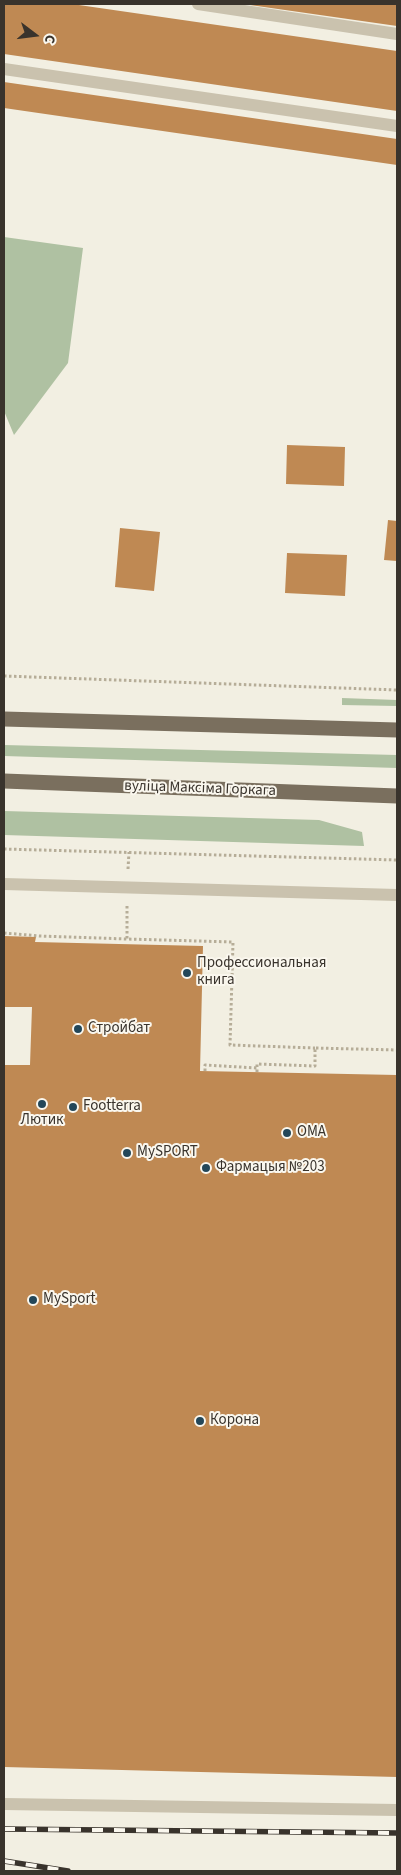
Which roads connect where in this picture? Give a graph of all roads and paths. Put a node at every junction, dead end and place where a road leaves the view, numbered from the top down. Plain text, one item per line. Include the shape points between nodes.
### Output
1 (198, 4) edge
2 (397, 34) edge
3 (4, 68) edge
4 (397, 126) edge
5 (4, 676) edge
6 (397, 690) edge
7 (4, 720) edge
8 (397, 730) edge
9 (4, 781) edge
10 (397, 796) edge
11 (4, 849) edge
12 (129, 852) junction
13 (397, 860) edge
14 (4, 884) edge
15 (128, 888) junction
16 (397, 895) edge
17 (4, 933) edge
18 (127, 938) junction
19 (315, 1048) junction
20 (397, 1050) edge
21 (205, 1071) dead end
22 (4, 1804) edge
23 (397, 1810) edge

1 - 2 lane
3 - 4 lane
5 - 6 path
7 - 8 main road
9 - 10 main road, вуліца Максіма Горкага
11 - 12 path
12 - 13 path
12 - 15 path
14 - 15 lane
15 - 16 lane
15 - 18 path
17 - 18 path
18 - 19 path via 233,942 230,1045
19 - 20 path
19 - 21 path via 315,1066 257,1064 257,1070 205,1065
22 - 23 lane

